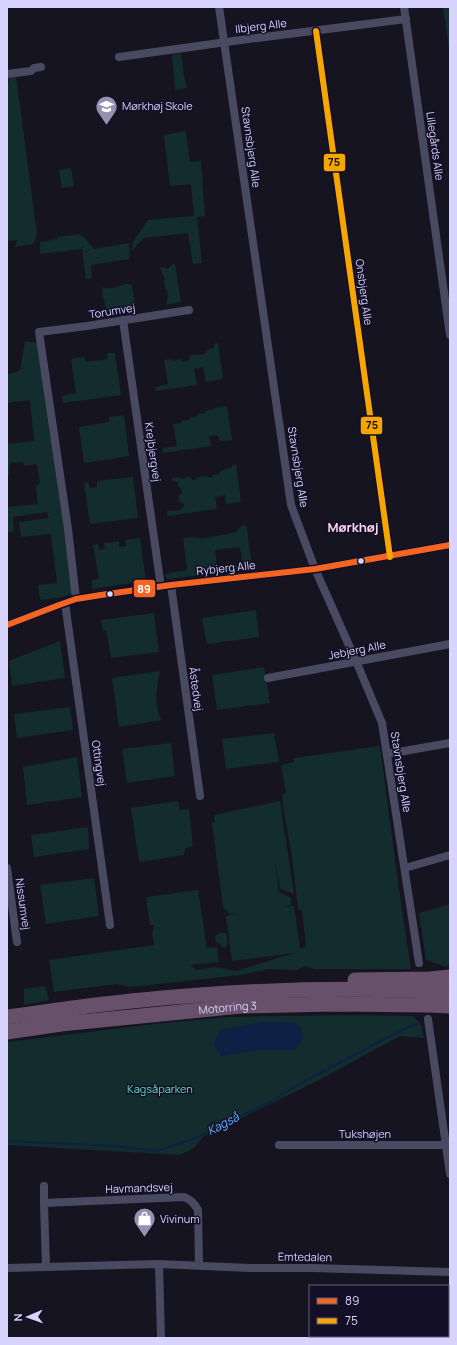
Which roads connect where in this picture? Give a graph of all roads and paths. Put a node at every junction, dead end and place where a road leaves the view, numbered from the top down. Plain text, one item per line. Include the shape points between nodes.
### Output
1 (219, 7) edge
2 (404, 7) edge
3 (406, 19) junction
4 (316, 31) junction
5 (225, 42) junction
6 (119, 57) dead end
7 (41, 67) dead end
8 (7, 74) edge
9 (189, 310) dead end
10 (124, 320) junction
11 (450, 335) edge
12 (450, 545) edge
13 (390, 556) junction
14 (315, 569) junction
15 (171, 585) junction
16 (161, 587) junction
17 (76, 599) junction
18 (65, 603) junction
19 (7, 625) edge
20 (450, 644) edge
21 (356, 661) junction
22 (268, 678) dead end
23 (450, 743) edge
24 (387, 754) junction
25 (200, 796) dead end
26 (450, 855) edge
27 (7, 868) edge
28 (405, 868) junction
29 (110, 925) dead end
30 (17, 942) dead end
31 (419, 963) dead end
32 (450, 977) edge
33 (450, 992) edge
34 (205, 994) junction
35 (450, 1006) edge
36 (7, 1017) edge
37 (428, 1019) dead end
38 (7, 1032) edge
39 (279, 1145) dead end
40 (448, 1145) edge
41 (450, 1174) edge
42 (44, 1186) dead end
43 (44, 1203) junction
44 (159, 1264) junction
45 (199, 1265) junction
46 (46, 1267) junction
47 (7, 1268) edge
48 (450, 1272) edge
49 (161, 1338) edge

1 - 5 street, Stavnsbjerg Alle
2 - 3 street, Lillegårds Alle
3 - 4 street, Ilbjerg Alle
3 - 11 street, Lillegårds Alle
4 - 5 street, Ilbjerg Alle
4 - 13 street, Onsbjerg Alle
5 - 6 street, Ilbjerg Alle
5 - 14 street, Stavnsbjerg Alle via 291,505
7 - 8 street
9 - 10 street, Torumvej
10 - 16 street, Krejbjergvej
10 - 17 street, Torumvej via 39,332
12 - 13 street, Rybjerg Alle
13 - 14 street, Rybjerg Alle
14 - 15 street, Rybjerg Alle
14 - 21 street, Stavnsbjerg Alle
15 - 16 street, Rybjerg Alle
15 - 25 street, Åstedvej
16 - 17 street, Rybjerg Alle
17 - 18 street, Rybjerg Alle
18 - 19 street, Rybjerg Alle
18 - 29 street, Ottingvej
20 - 21 street, Jebjerg Alle
21 - 22 street, Jebjerg Alle
21 - 24 street, Stavnsbjerg Alle via 382,723
23 - 24 street
24 - 28 street, Stavnsbjerg Alle
26 - 28 street
27 - 30 street, Nissumvej
28 - 31 street, Stavnsbjerg Alle
32 - 34 highway via 259,984
33 - 34 highway, Motorring 3 via 315,990
34 - 36 highway, Motorring 3
35 - 38 highway, Motorring 3 via 241,1006
37 - 40 street
39 - 40 street, Tukshøjen
40 - 41 street
42 - 43 street
43 - 45 street, Havmandsvej via 184,1197 190,1199 198,1210
43 - 46 street
44 - 45 street, Emtedalen
44 - 46 street, Emtedalen
44 - 49 street
45 - 48 street, Emtedalen
46 - 47 street, Emtedalen

